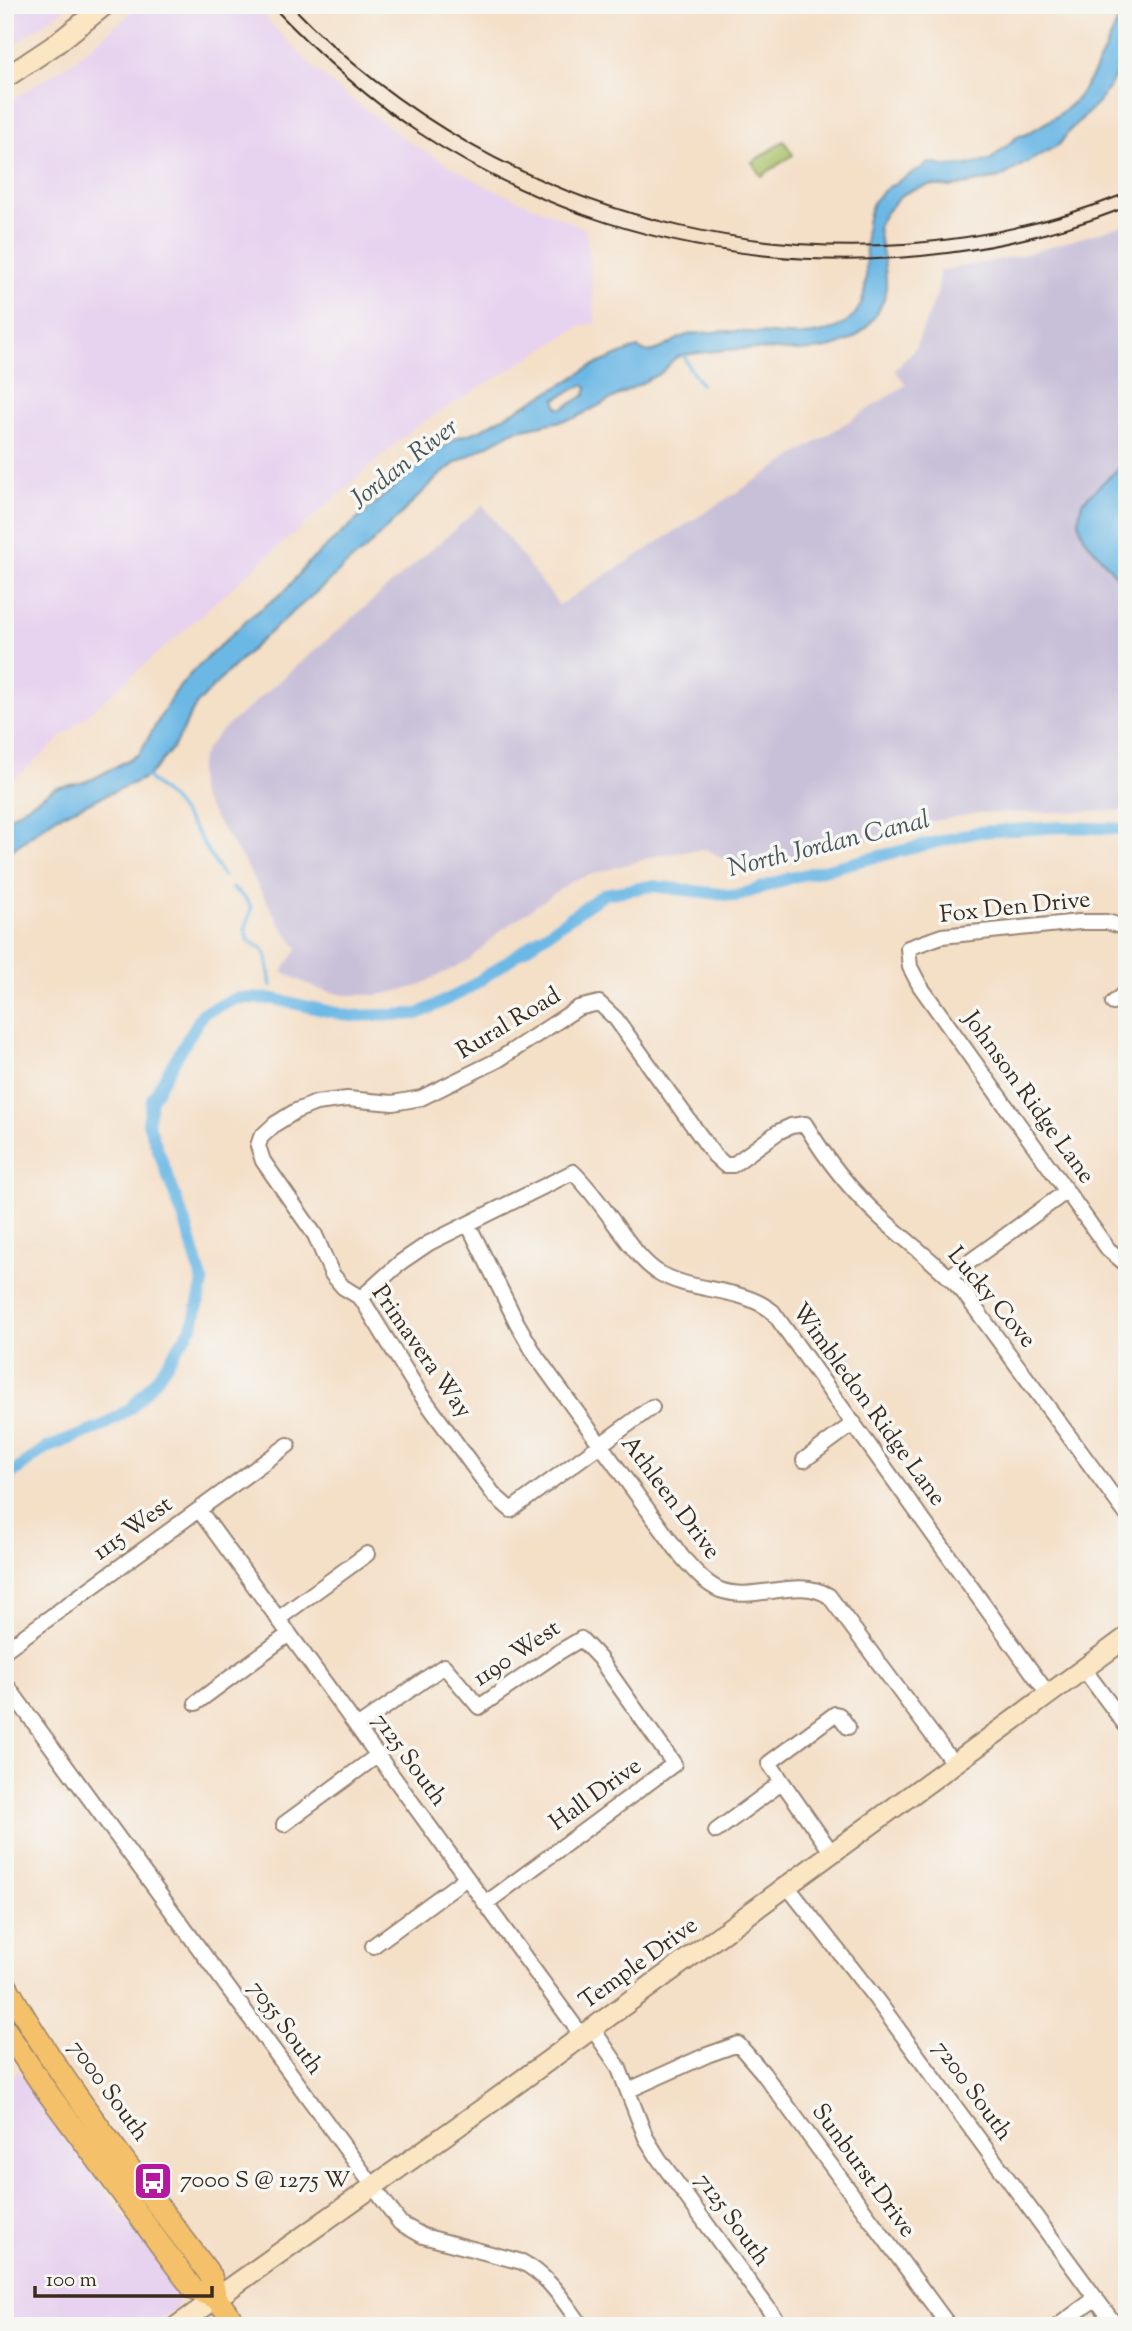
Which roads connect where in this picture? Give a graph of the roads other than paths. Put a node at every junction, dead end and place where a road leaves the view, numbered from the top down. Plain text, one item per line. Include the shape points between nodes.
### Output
1 (105, 5) edge
2 (5, 78) edge
3 (1127, 928) edge
4 (908, 948) joint
5 (1127, 991) edge
6 (1113, 1003) dead end
7 (805, 1124) joint
8 (258, 1146) joint
9 (1066, 1191) junction
10 (468, 1224) junction
11 (1127, 1265) edge
12 (950, 1276) junction
13 (361, 1298) junction
14 (652, 1407) dead end
15 (854, 1423) junction
16 (600, 1444) junction
17 (288, 1445) dead end
18 (804, 1460) dead end
19 (199, 1510) junction
20 (1127, 1515) edge
21 (367, 1554) dead end
22 (278, 1619) junction
23 (289, 1634) junction
24 (1127, 1637) edge
25 (581, 1639) joint
26 (5, 1650) edge
27 (1083, 1668) junction
28 (5, 1683) edge
29 (1048, 1694) junction
30 (195, 1703) dead end
31 (357, 1727) junction
32 (848, 1727) dead end
33 (1127, 1727) edge
34 (377, 1755) junction
35 (954, 1764) junction
36 (781, 1783) junction
37 (284, 1824) dead end
38 (716, 1831) dead end
39 (832, 1853) junction
40 (467, 1878) junction
41 (787, 1886) junction
42 (485, 1904) junction
43 (373, 1946) dead end
44 (5, 1983) edge
45 (5, 2029) edge
46 (587, 2032) junction
47 (629, 2090) junction
48 (373, 2187) junction
49 (216, 2298) junction
50 (1096, 2298) junction
51 (177, 2326) edge
52 (237, 2326) edge
53 (582, 2326) edge
54 (781, 2326) edge
55 (948, 2326) edge
56 (1058, 2326) edge
57 (1116, 2326) edge

1 - 2 street
3 - 4 street, Fox Den Drive via 1079,922 942,936
4 - 9 street, Johnson Ridge Lane via 910,967 920,986
5 - 6 street
7 - 8 street, Rural Road via 784,1129 733,1165 725,1165 616,1019 599,1003 578,1008 498,1060 421,1098 393,1103 316,1103 275,1124
7 - 12 street, Lucky Cove via 862,1200
8 - 13 street, Primavera Way via 263,1161 315,1235 332,1274
9 - 11 street, Johnson Ridge Lane via 1108,1249
9 - 12 street
10 - 13 street, Wimbledon Ridge Lane via 414,1252
10 - 15 street, Wimbledon Ridge Lane via 573,1172 658,1272 751,1298 773,1312
10 - 16 street, Athleen Drive via 526,1340
12 - 20 street, Lucky Cove
13 - 16 street, Primavera Way via 419,1391 494,1495 511,1510
14 - 16 street
15 - 18 street
15 - 29 street, Wimbledon Ridge Lane
16 - 35 street, Athleen Drive via 682,1557 704,1580 733,1593 811,1589 830,1596
17 - 19 street, 1115 West
19 - 22 street, 7125 South
19 - 26 street, 1115 West
21 - 22 street
22 - 23 street, 7125 South
23 - 30 street
23 - 31 street, 7125 South
24 - 27 street, Temple Drive
25 - 31 street, 1190 West via 479,1707 444,1666
25 - 42 street, Hall Drive via 674,1764
27 - 29 street, Temple Drive
27 - 33 street
28 - 48 street, 7055 South
29 - 35 street, Temple Drive
31 - 34 street, 7125 South
32 - 36 street via 835,1714 769,1763
34 - 37 street
34 - 40 street, 7125 South
35 - 39 street, Temple Drive
36 - 38 street
36 - 39 street
39 - 41 street, Temple Drive
40 - 42 street, 7125 South
40 - 43 street
41 - 46 street, Temple Drive
41 - 50 street, 7200 South
42 - 46 street, 7125 South
44 - 49 main road, 7000 South via 74,2091 211,2276
45 - 49 main road, 7000 South via 193,2289
46 - 47 street, 7125 South via 618,2066
46 - 48 street, Temple Drive
47 - 54 street, 7125 South via 659,2159
47 - 55 street, Sunburst Drive via 738,2044
48 - 49 street, Temple Drive
48 - 53 street, 7055 South via 411,2231 535,2269
49 - 51 street, Temple Drive
49 - 52 main road, 7000 South
50 - 56 street
50 - 57 street, 7200 South

